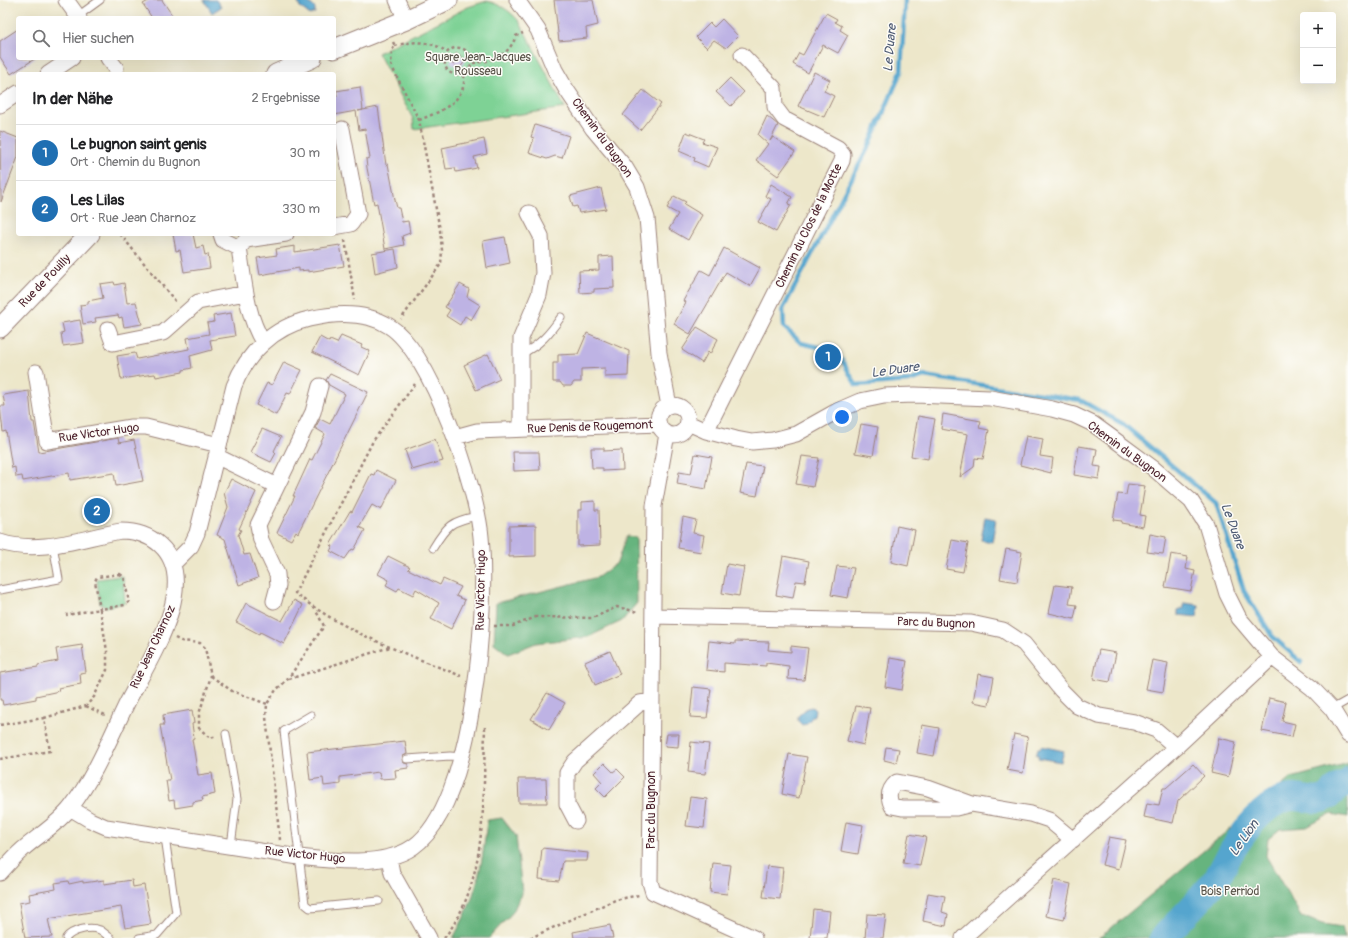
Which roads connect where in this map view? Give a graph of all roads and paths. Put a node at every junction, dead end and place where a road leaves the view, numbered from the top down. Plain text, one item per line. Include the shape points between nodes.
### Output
1 (66, 0) edge
2 (100, 0) edge
3 (397, 0) edge
4 (448, 0) edge
5 (519, 1) edge
6 (77, 16) edge
7 (79, 16) edge
8 (406, 20) junction
9 (527, 31) dead end
10 (336, 48) edge
11 (447, 52) junction
12 (742, 55) dead end
13 (69, 60) edge
14 (308, 60) edge
15 (472, 63) junction
16 (51, 72) edge
17 (280, 72) edge
18 (464, 75) junction
19 (16, 94) edge
20 (0, 105) edge
21 (419, 120) junction
22 (342, 129) dead end
23 (529, 213) dead end
24 (338, 226) edge
25 (88, 236) edge
26 (122, 236) edge
27 (222, 236) edge
28 (273, 236) edge
29 (239, 248) junction
30 (246, 293) junction
31 (356, 305) dead end
32 (186, 313) junction
33 (561, 317) dead end
34 (395, 318) dead end
35 (400, 321) junction
36 (404, 324) dead end
37 (0, 328) edge
38 (108, 329) dead end
39 (264, 342) junction
40 (519, 355) junction
41 (424, 371) junction
42 (36, 372) dead end
43 (320, 386) dead end
44 (669, 406) junction
45 (688, 424) junction
46 (521, 429) junction
47 (663, 429) junction
48 (706, 431) junction
49 (455, 437) junction
50 (217, 451) junction
51 (277, 486) junction
52 (478, 516) junction
53 (0, 542) edge
54 (53, 545) junction
55 (433, 548) dead end
56 (172, 564) junction
57 (0, 590) edge
58 (274, 601) dead end
59 (100, 609) junction
60 (66, 615) dead end
61 (653, 616) junction
62 (491, 626) dead end
63 (163, 632) junction
64 (390, 647) junction
65 (1272, 656) junction
66 (211, 676) junction
67 (476, 678) junction
68 (288, 679) dead end
69 (1348, 700) edge
70 (652, 701) junction
71 (267, 704) dead end
72 (1332, 709) junction
73 (311, 715) dead end
74 (44, 718) junction
75 (0, 725) edge
76 (485, 725) dead end
77 (226, 734) joint
78 (1348, 735) edge
79 (1176, 747) junction
80 (462, 757) junction
81 (0, 759) edge
82 (407, 759) dead end
83 (972, 804) dead end
84 (70, 808) junction
85 (576, 821) dead end
86 (165, 837) junction
87 (1073, 840) junction
88 (231, 846) junction
89 (299, 857) junction
90 (389, 858) junction
91 (0, 873) edge
92 (653, 892) junction
93 (379, 901) dead end
94 (66, 938) edge
95 (111, 938) edge
96 (139, 938) edge
97 (429, 938) edge
98 (444, 938) edge
99 (530, 938) edge
100 (754, 938) edge
101 (963, 938) edge

1 - 6 street
2 - 7 lane
3 - 8 street
4 - 8 street
5 - 44 street, Chemin du Bugnon via 538,30 566,89 593,129 625,167 637,187 647,218 659,353
8 - 10 street
9 - 15 path via 516,36 512,47 503,56
11 - 15 path via 459,48 466,50 472,57
11 - 18 path via 445,66 448,71
11 - 21 path via 427,43 394,45 391,65
12 - 48 street, Chemin du Clos de la Motte via 774,88 775,107 784,119 838,148 843,154 842,161
13 - 16 street
14 - 17 street
15 - 18 path
18 - 21 path via 462,92 456,100 436,114
19 - 20 street
21 - 35 path via 440,230 441,264
22 - 24 street via 358,214 351,224
23 - 40 street, Rue Denis de Rougemont via 541,236 543,273 539,295 521,338
24 - 31 path
25 - 37 street, Rue de Pouilly
26 - 32 path
27 - 29 street via 223,240
28 - 29 street via 246,240
29 - 30 street
30 - 32 street via 198,302
30 - 39 street via 254,324
32 - 38 street via 163,333 113,342
33 - 40 lane via 535,348
34 - 35 path
35 - 36 path
39 - 41 street, Rue Victor Hugo via 303,320 332,315 362,316 389,326 409,345
39 - 50 street, Rue Victor Hugo via 239,373
40 - 46 street, Rue Denis de Rougemont
41 - 49 street, Rue Victor Hugo
41 - 64 path via 373,441 295,593 316,610
42 - 50 street, Rue Victor Hugo via 47,441 131,427 146,427
43 - 51 street via 313,412
44 - 45 street via 683,409 688,416
44 - 47 street via 662,410 659,417
45 - 47 street via 680,434 673,435
45 - 48 street, Chemin du Bugnon
46 - 47 street, Rue Denis de Rougemont
46 - 49 street, Rue Denis de Rougemont via 477,431
47 - 61 street, Parc du Bugnon via 654,506
48 - 65 street, Chemin du Bugnon via 752,442 773,440 796,434 837,411 884,396 990,398 1074,415 1111,437 1153,468 1191,501 1206,524 1227,594 1239,618
49 - 52 street, Rue Victor Hugo
50 - 51 street, Rue Victor Hugo
50 - 56 street, Rue Victor Hugo via 197,533 191,546
51 - 58 street via 258,525 261,540 277,574 278,586
52 - 55 lane via 446,527
52 - 67 street, Rue Victor Hugo via 483,555 483,585
53 - 54 street, Rue Jean Charnoz via 35,548
54 - 56 street, Rue Jean Charnoz via 133,531 146,535 156,542 165,550
54 - 57 lane via 59,579
56 - 63 street, Rue Jean Charnoz via 175,602
59 - 59 path via 95,581 97,577 120,574 124,576 129,602
59 - 60 path
59 - 74 path via 107,651 107,670 94,697 86,706
61 - 62 path via 617,607 593,618 536,617 513,626
61 - 70 street, Parc du Bugnon
61 - 79 street, Parc du Bugnon via 971,623 991,626 1003,630 1024,644 1060,690 1077,706 1099,716 1134,722 1156,730
63 - 66 path via 181,641 200,643 205,648
63 - 84 street, Rue Jean Charnoz via 87,784
64 - 67 path via 465,678
64 - 68 path
65 - 72 street, Chemin du Bugnon via 1312,688
65 - 79 street
66 - 71 path via 232,691
66 - 77 path via 198,714 198,728 210,738
67 - 80 street, Rue Victor Hugo
69 - 72 lane
70 - 85 street via 640,702 575,761 567,773 567,804
70 - 92 street, Parc du Bugnon via 650,882
72 - 78 street, Chemin du Bugnon
73 - 89 lane via 284,731
74 - 75 path
74 - 81 path via 50,751
76 - 98 path via 480,835 476,864 467,895
77 - 88 lane via 237,799
79 - 87 street
80 - 82 lane
80 - 90 street, Rue Victor Hugo via 443,808 428,832 412,847
83 - 87 street via 1030,814 1049,820
84 - 86 street, Rue Victor Hugo via 106,827
84 - 91 street, Rue Jean Charnoz
86 - 88 street, Rue Victor Hugo
86 - 96 lane via 176,913 157,935
87 - 101 street
88 - 89 street, Rue Victor Hugo
89 - 90 street, Rue Victor Hugo via 341,860
89 - 93 lane via 305,904 310,908
90 - 97 street via 392,873
92 - 99 path via 615,900
92 - 100 street
94 - 95 lane via 70,933 87,929 99,930

